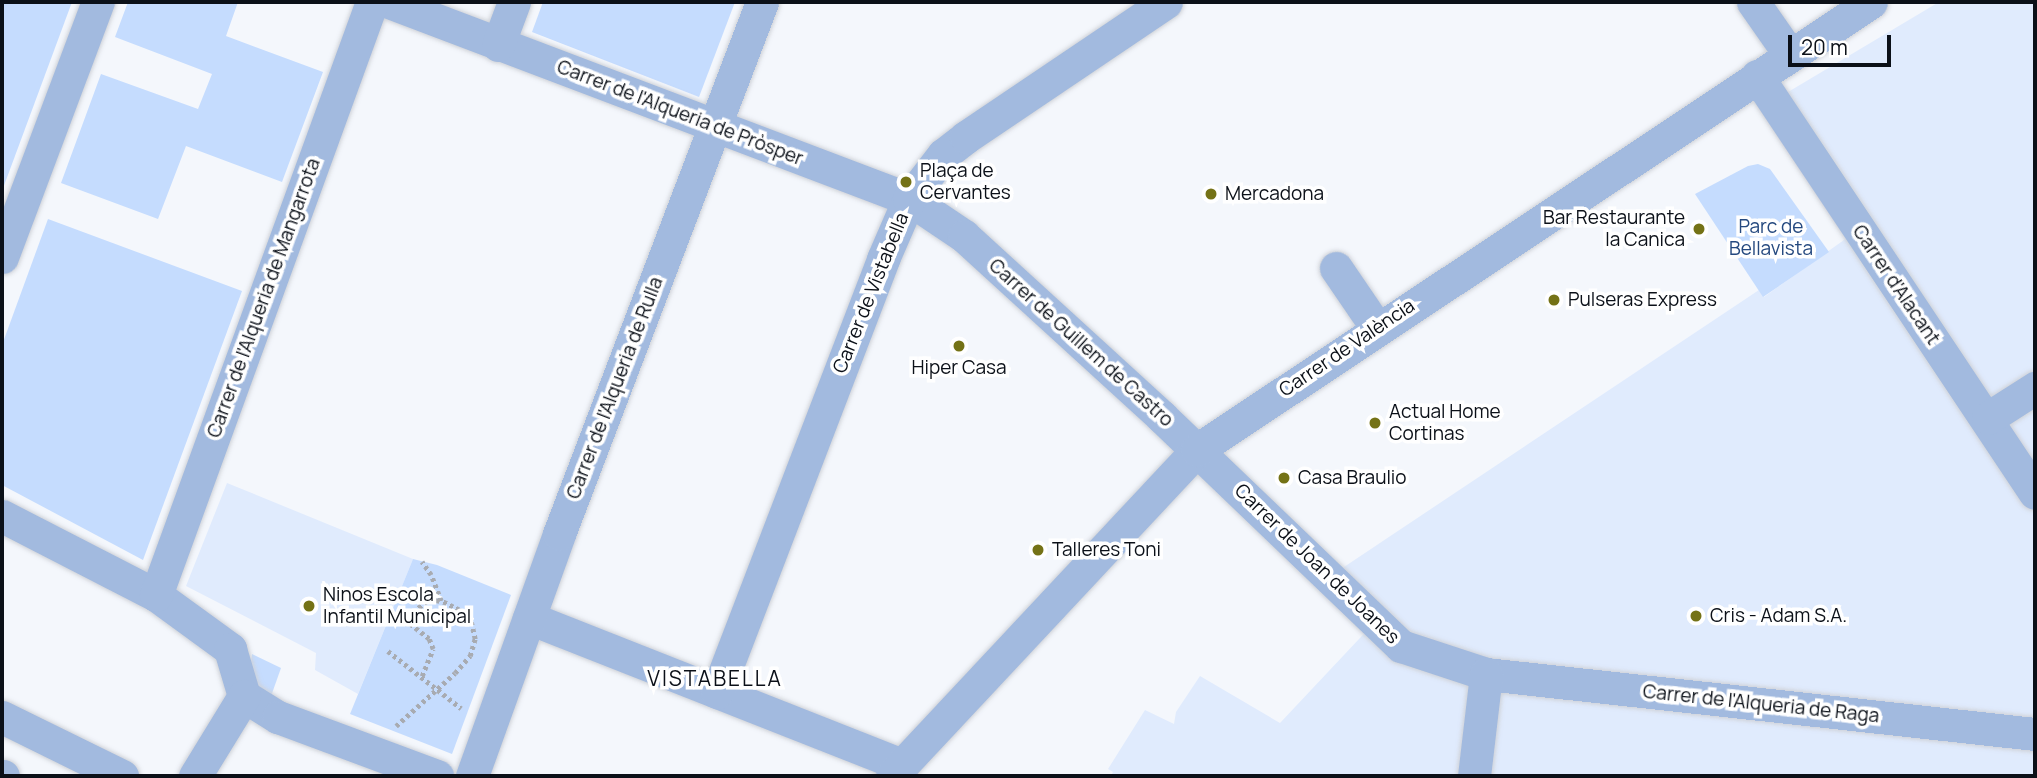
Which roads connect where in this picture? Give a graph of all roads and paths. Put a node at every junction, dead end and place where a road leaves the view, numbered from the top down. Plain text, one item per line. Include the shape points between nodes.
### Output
1 (98, 2) edge
2 (372, 2) edge
3 (389, 2) edge
4 (514, 2) edge
5 (762, 2) edge
6 (1753, 2) edge
7 (1871, 2) edge
8 (1179, 6) edge
9 (498, 45) junction
10 (1790, 55) junction
11 (1757, 76) junction
12 (715, 127) junction
13 (909, 199) junction
14 (964, 236) joint
15 (2, 257) edge
16 (1336, 268) dead end
17 (1377, 328) junction
18 (2035, 388) edge
19 (1988, 418) junction
20 (1197, 450) junction
21 (2035, 493) edge
22 (2, 516) edge
23 (422, 562) dead end
24 (156, 595) junction
25 (441, 601) junction
26 (529, 618) junction
27 (388, 652) dead end
28 (1486, 674) junction
29 (422, 676) junction
30 (438, 688) junction
31 (717, 692) junction
32 (244, 696) junction
33 (467, 713) dead end
34 (2, 717) edge
35 (390, 730) dead end
36 (2035, 734) edge
37 (897, 771) edge
38 (122, 776) edge
39 (195, 776) edge
40 (437, 776) edge
41 (472, 776) edge
42 (1474, 776) edge

1 - 15 street
2 - 24 street, Carrer de l'Alqueria de Mangarrota
3 - 9 street, Carrer de l'Alqueria de Pròsper
4 - 9 street
5 - 12 street, Carrer de l'Alqueria de Rulla
6 - 10 street
7 - 10 street, Carrer de València
8 - 13 street, Carrer de Vistabella via 966,137 943,155
9 - 12 street, Carrer de l'Alqueria de Pròsper
10 - 11 street, Carrer de València
11 - 17 street, Carrer de València
11 - 19 street, Carrer d'Alacant
12 - 13 street, Carrer de l'Alqueria de Pròsper
12 - 26 street, Carrer de l'Alqueria de Rulla
13 - 14 street, Carrer de l'Alqueria de Pròsper
13 - 31 street, Carrer de Vistabella
14 - 20 street, Carrer de Guillem de Castro
16 - 17 street
17 - 20 street, Carrer de València
18 - 19 street
19 - 21 street, Carrer d'Alacant
20 - 28 street, Carrer de Joan de Joanes via 1401,646
20 - 37 street, Carrer de València
22 - 24 street
23 - 25 path
24 - 32 street via 230,649
25 - 29 path via 429,599 414,612 411,625 429,639 433,649
25 - 30 path via 471,622 475,639 470,656
26 - 31 street
26 - 41 street, Carrer de l'Alqueria de Rulla
27 - 29 path
28 - 36 street, Carrer de l'Alqueria de Raga
28 - 42 street
29 - 30 path
30 - 33 path
30 - 35 path
31 - 37 street
32 - 39 street
32 - 40 street via 290,722
34 - 38 street

